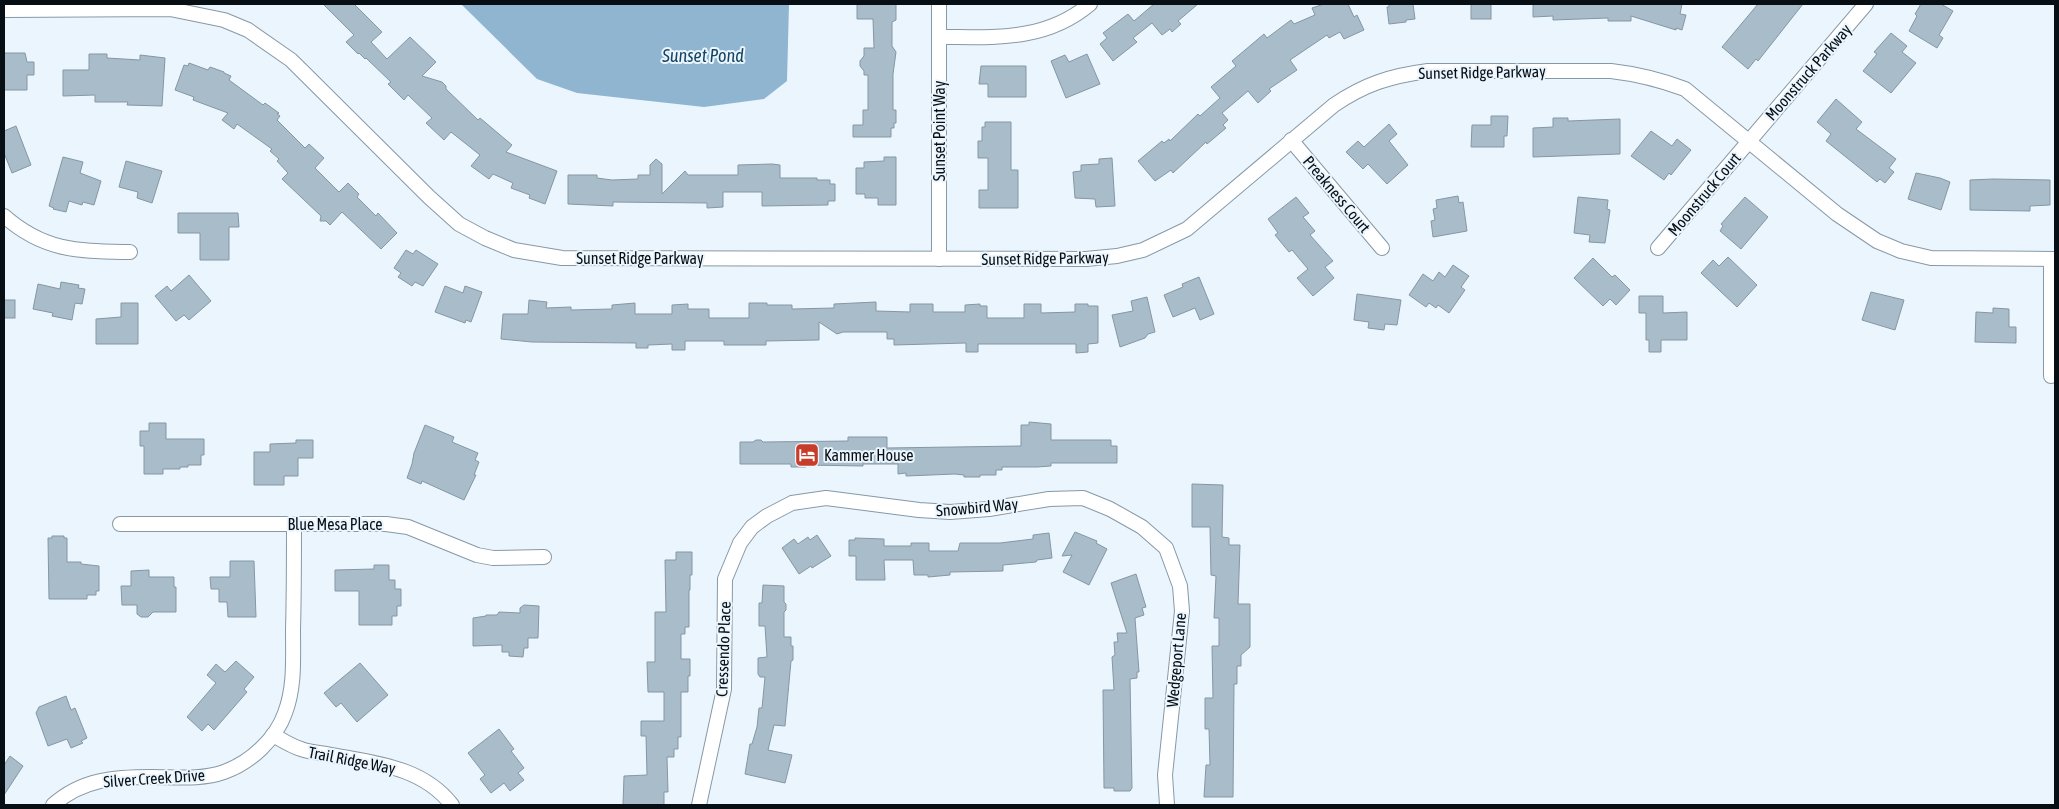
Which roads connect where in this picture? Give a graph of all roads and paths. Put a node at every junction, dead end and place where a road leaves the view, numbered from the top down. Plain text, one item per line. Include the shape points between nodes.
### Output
1 (939, 4) edge
2 (1090, 4) edge
3 (1866, 4) edge
4 (4, 10) edge
5 (939, 37) junction
6 (1291, 140) junction
7 (1750, 140) junction
8 (4, 216) edge
9 (1382, 248) dead end
10 (1658, 248) dead end
11 (130, 252) dead end
12 (939, 259) junction
13 (2053, 259) edge
14 (2050, 376) dead end
15 (120, 524) dead end
16 (294, 524) junction
17 (752, 527) joint
18 (1142, 527) joint
19 (544, 557) dead end
20 (274, 735) junction
21 (54, 805) edge
22 (452, 805) edge
23 (699, 805) edge
24 (1167, 805) edge

1 - 5 street, Sunset Point Way
2 - 5 street via 1068,19 1032,34
3 - 7 street, Moonstruck Parkway
4 - 12 street, Sunset Ridge Parkway via 170,8 224,20 248,30 291,60 459,224 514,250 562,258
5 - 12 street, Sunset Point Way
6 - 7 street, Sunset Ridge Parkway via 1352,92 1391,77 1428,71 1611,71 1637,74 1685,90
6 - 9 street, Preakness Court
6 - 12 street, Sunset Ridge Parkway via 1186,229 1143,250 1086,259
7 - 10 street, Moonstruck Court
7 - 13 street, Sunset Ridge Parkway via 1861,232 1888,246 1931,258
8 - 11 street via 28,234 57,246 80,251
13 - 14 street
15 - 16 street, Blue Mesa Place
16 - 19 street, Blue Mesa Place via 386,524 408,527 478,555 493,558
16 - 20 street, Silver Creek Drive via 293,683 285,714
17 - 18 street, Snowbird Way via 792,503 826,498 950,512 1049,499 1083,498
17 - 23 street, Cressendo Place via 740,543 725,580 724,690
18 - 24 street, Wedgeport Lane via 1166,548 1180,586 1165,776
20 - 21 street, Silver Creek Drive via 250,759 224,772 195,777 112,778 81,786
20 - 22 street, Trail Ridge Way via 300,749 409,772 428,782

